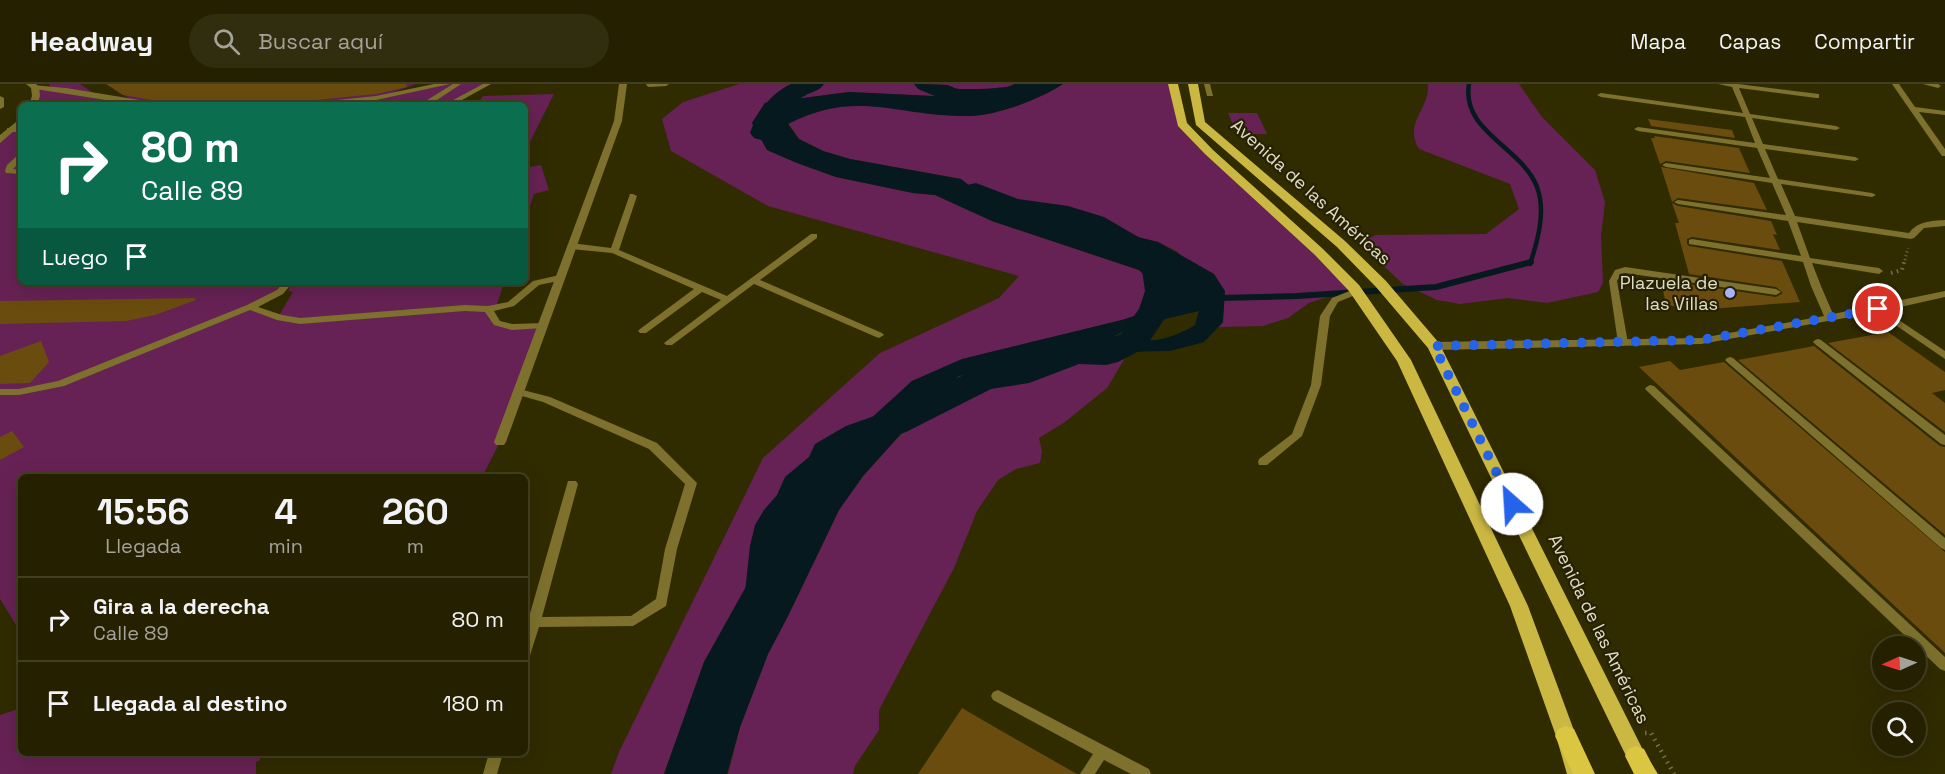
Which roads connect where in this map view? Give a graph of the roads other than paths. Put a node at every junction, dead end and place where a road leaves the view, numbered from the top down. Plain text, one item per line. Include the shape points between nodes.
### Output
1 (81, 84) edge
2 (446, 84) edge
3 (458, 84) edge
4 (488, 84) edge
5 (623, 84) edge
6 (666, 84) edge
7 (1173, 84) edge
8 (1193, 84) edge
9 (1207, 84) edge
10 (1720, 84) edge
11 (1895, 84) edge
12 (1926, 84) edge
13 (649, 85) edge
14 (1735, 85) edge
15 (32, 86) edge
16 (1938, 86) dead end
17 (64, 91) junction
18 (95, 94) junction
19 (1210, 94) dead end
20 (1601, 94) dead end
21 (1815, 96) dead end
22 (0, 98) edge
23 (34, 102) edge
24 (37, 102) edge
25 (131, 102) edge
26 (337, 102) edge
27 (428, 102) dead end
28 (454, 102) edge
29 (0, 107) edge
30 (1912, 109) junction
31 (1945, 113) edge
32 (1748, 115) junction
33 (18, 123) edge
34 (1836, 128) dead end
35 (1638, 129) dead end
36 (10, 130) junction
37 (18, 130) edge
38 (1934, 137) junction
39 (1945, 139) edge
40 (0, 140) edge
41 (1761, 147) junction
42 (1945, 154) edge
43 (1855, 159) dead end
44 (18, 160) edge
45 (1666, 165) dead end
46 (18, 172) edge
47 (1775, 181) junction
48 (633, 195) dead end
49 (1872, 195) dead end
50 (1678, 202) dead end
51 (1791, 219) junction
52 (1945, 223) edge
53 (814, 236) dead end
54 (1692, 242) dead end
55 (571, 246) junction
56 (614, 251) junction
57 (1806, 260) junction
58 (1879, 271) road end
59 (560, 278) junction
60 (754, 280) junction
61 (286, 285) edge
62 (1816, 286) joint
63 (701, 288) junction
64 (1357, 291) junction
65 (1776, 292) dead end
66 (1945, 294) edge
67 (728, 300) junction
68 (250, 307) junction
69 (488, 309) junction
70 (1878, 309) junction
71 (1830, 318) junction
72 (543, 324) junction
73 (643, 331) dead end
74 (879, 335) dead end
75 (1818, 342) dead end
76 (669, 343) dead end
77 (1623, 343) junction
78 (1434, 346) junction
79 (1945, 356) edge
80 (1730, 360) dead end
81 (1650, 388) dead end
82 (0, 392) edge
83 (519, 392) junction
84 (1945, 441) edge
85 (500, 442) dead end
86 (1263, 462) dead end
87 (572, 484) dead end
88 (1945, 545) edge
89 (534, 622) junction
90 (528, 642) edge
91 (1945, 665) edge
92 (998, 696) dead end
93 (1566, 736) junction
94 (1102, 752) junction
95 (495, 756) edge
96 (1643, 768) edge
97 (490, 774) edge
98 (1087, 774) edge
99 (1144, 774) edge
100 (1577, 774) edge
101 (1584, 774) edge

1 - 18 street
2 - 26 street
3 - 27 lane
4 - 28 lane
5 - 55 street via 618,121
6 - 13 lane
7 - 64 main road, Avenida de las Américas via 1182,124
8 - 78 main road, Avenida de las Américas via 1200,123 1341,244
9 - 19 lane
10 - 14 lane
11 - 30 lane
12 - 16 lane
14 - 21 lane
14 - 32 lane
15 - 17 street
15 - 23 street
17 - 18 street
17 - 24 street
18 - 25 street
20 - 32 lane
22 - 29 street
30 - 31 lane
30 - 38 lane
32 - 34 lane
32 - 41 lane
33 - 36 street
35 - 41 lane
36 - 37 lane
36 - 40 street
38 - 39 lane
38 - 42 lane
41 - 43 lane
41 - 47 lane
44 - 46 lane via 9,171
45 - 47 lane
47 - 49 lane
47 - 51 lane
48 - 56 lane
50 - 51 lane
51 - 52 lane via 1911,236 1921,225
51 - 57 lane
53 - 60 lane
54 - 57 lane
55 - 56 lane
55 - 59 street
56 - 63 lane
57 - 58 lane
57 - 62 lane
59 - 69 lane via 536,283 511,304
59 - 72 street
60 - 67 lane
60 - 74 lane
61 - 68 lane
62 - 71 street
63 - 67 lane
63 - 73 lane
64 - 86 lane via 1335,300 1325,316 1316,385 1297,436
64 - 93 main road, Avenida de las Américas via 1404,360 1423,399 1519,606
65 - 77 lane via 1618,272 1613,281
66 - 70 street
67 - 76 lane
68 - 69 lane via 300,321
68 - 82 lane via 60,384
69 - 72 lane via 497,323 504,325
70 - 71 street
70 - 79 lane
71 - 77 street via 1701,340
72 - 83 street
75 - 84 lane
77 - 78 street
78 - 96 main road, Avenida de las Américas
80 - 88 lane
81 - 91 lane
83 - 85 street
83 - 89 lane via 546,399 653,447 691,483 671,549 662,602 633,621
87 - 89 lane
89 - 90 lane
92 - 94 lane
93 - 100 main road
93 - 101 highway, Avenida de las Américas
94 - 98 lane
94 - 99 lane
95 - 97 lane

